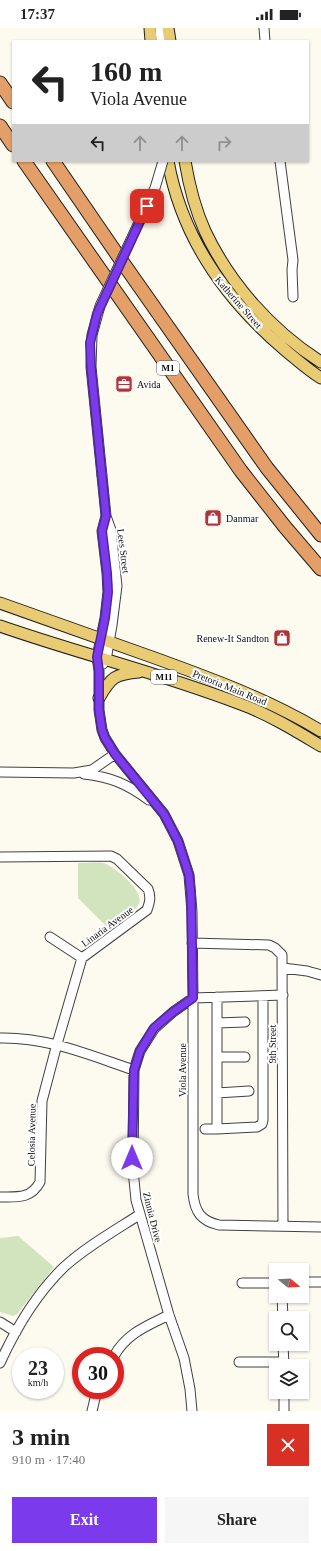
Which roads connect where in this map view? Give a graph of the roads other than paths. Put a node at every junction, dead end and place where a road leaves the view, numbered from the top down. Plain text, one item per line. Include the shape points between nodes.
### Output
1 (150, 28) edge
2 (160, 28) edge
3 (168, 28) edge
4 (264, 28) edge
5 (151, 40) edge
6 (161, 40) edge
7 (170, 40) edge
8 (266, 40) edge
9 (0, 84) edge
10 (12, 101) edge
11 (0, 126) edge
12 (12, 144) edge
13 (25, 162) edge
14 (54, 162) edge
15 (163, 162) edge
16 (168, 162) edge
17 (184, 162) edge
18 (280, 162) edge
19 (293, 297) dead end
20 (321, 362) edge
21 (321, 378) edge
22 (321, 535) edge
23 (321, 569) edge
24 (0, 603) edge
25 (0, 626) edge
26 (105, 640) junction
27 (101, 658) junction
28 (148, 672) junction
29 (99, 698) junction
30 (321, 732) edge
31 (321, 746) edge
32 (115, 754) junction
33 (0, 772) edge
34 (74, 773) junction
35 (158, 806) junction
36 (0, 857) edge
37 (50, 937) dead end
38 (192, 943) junction
39 (82, 958) junction
40 (283, 968) junction
41 (321, 975) edge
42 (283, 995) junction
43 (263, 996) junction
44 (216, 997) junction
45 (193, 998) junction
46 (245, 1022) dead end
47 (217, 1023) junction
48 (0, 1038) edge
49 (57, 1044) junction
50 (217, 1057) junction
51 (245, 1057) dead end
52 (134, 1070) junction
53 (249, 1091) dead end
54 (217, 1093) junction
55 (205, 1129) dead end
56 (217, 1129) junction
57 (0, 1197) edge
58 (139, 1215) junction
59 (284, 1226) junction
60 (321, 1227) edge
61 (242, 1282) dead end
62 (269, 1282) edge
63 (309, 1282) edge
64 (321, 1282) edge
65 (169, 1315) junction
66 (0, 1322) edge
67 (16, 1332) junction
68 (120, 1347) edge
69 (238, 1362) dead end
70 (0, 1363) edge
71 (269, 1363) edge
72 (95, 1399) edge
73 (284, 1399) edge
74 (92, 1411) edge
75 (192, 1411) edge
76 (284, 1411) edge

1 - 5 main road
2 - 6 street
3 - 7 main road
4 - 8 street
9 - 10 highway
11 - 12 highway
13 - 23 highway, M1 via 241,471
14 - 22 highway, M1 via 267,468
15 - 26 street, Lees Street, bridge via 155,188 100,306 92,335 91,367 106,516 111,530 116,581 116,603
16 - 21 main road, Katherine Street via 190,228 209,266 225,290 269,336
17 - 20 main road, Katherine Street via 194,200 206,231 234,279 248,298 283,334
18 - 19 street via 293,260
24 - 26 main road, Pretoria Main Road / M11
25 - 27 main road, Pretoria Main Road / M11
26 - 27 street, Lees Street
26 - 30 main road, Pretoria Main Road / M11 via 253,696
27 - 28 main road, Pretoria Main Road / M11
27 - 29 street, Viola Avenue
28 - 29 main road via 113,677
28 - 31 main road, Pretoria Main Road / M11 via 244,705
29 - 32 street, Viola Avenue via 102,730
32 - 34 street via 92,770
32 - 35 street, Viola Avenue
33 - 34 street
34 - 35 street, Viola Avenue via 116,780
35 - 38 street, Viola Avenue via 178,841 189,875
36 - 39 street, Linaria Avenue via 111,856 148,889 150,904 147,910
37 - 39 street
38 - 40 street, 9th Street via 269,945 282,954
38 - 45 street, Viola Avenue
39 - 49 street, Linaria Avenue
40 - 41 street
40 - 42 street, 9th Street
42 - 43 street
42 - 59 street, 9th Street
43 - 44 street
43 - 56 street via 262,1124 256,1127
44 - 45 street
44 - 47 street
45 - 52 street, Zinnia Drive via 154,1028 140,1051
45 - 59 street, Viola Avenue via 193,1194 196,1210 205,1220 219,1225
46 - 47 street
47 - 50 street
48 - 49 street via 20,1038
49 - 52 street
49 - 57 street, Celosia Avenue via 42,1101 40,1182 27,1196
50 - 51 street
50 - 54 street
52 - 58 street, Zinnia Drive via 132,1170
53 - 54 street
54 - 56 street
55 - 56 street
58 - 65 street, Zinnia Drive
58 - 67 street via 65,1266 34,1303
59 - 60 street, Viola Avenue
61 - 62 street
63 - 64 street
65 - 68 street via 130,1336
65 - 75 street, Zinnia Drive via 184,1358
66 - 67 street
67 - 70 street
69 - 71 street
72 - 74 street
73 - 76 street

